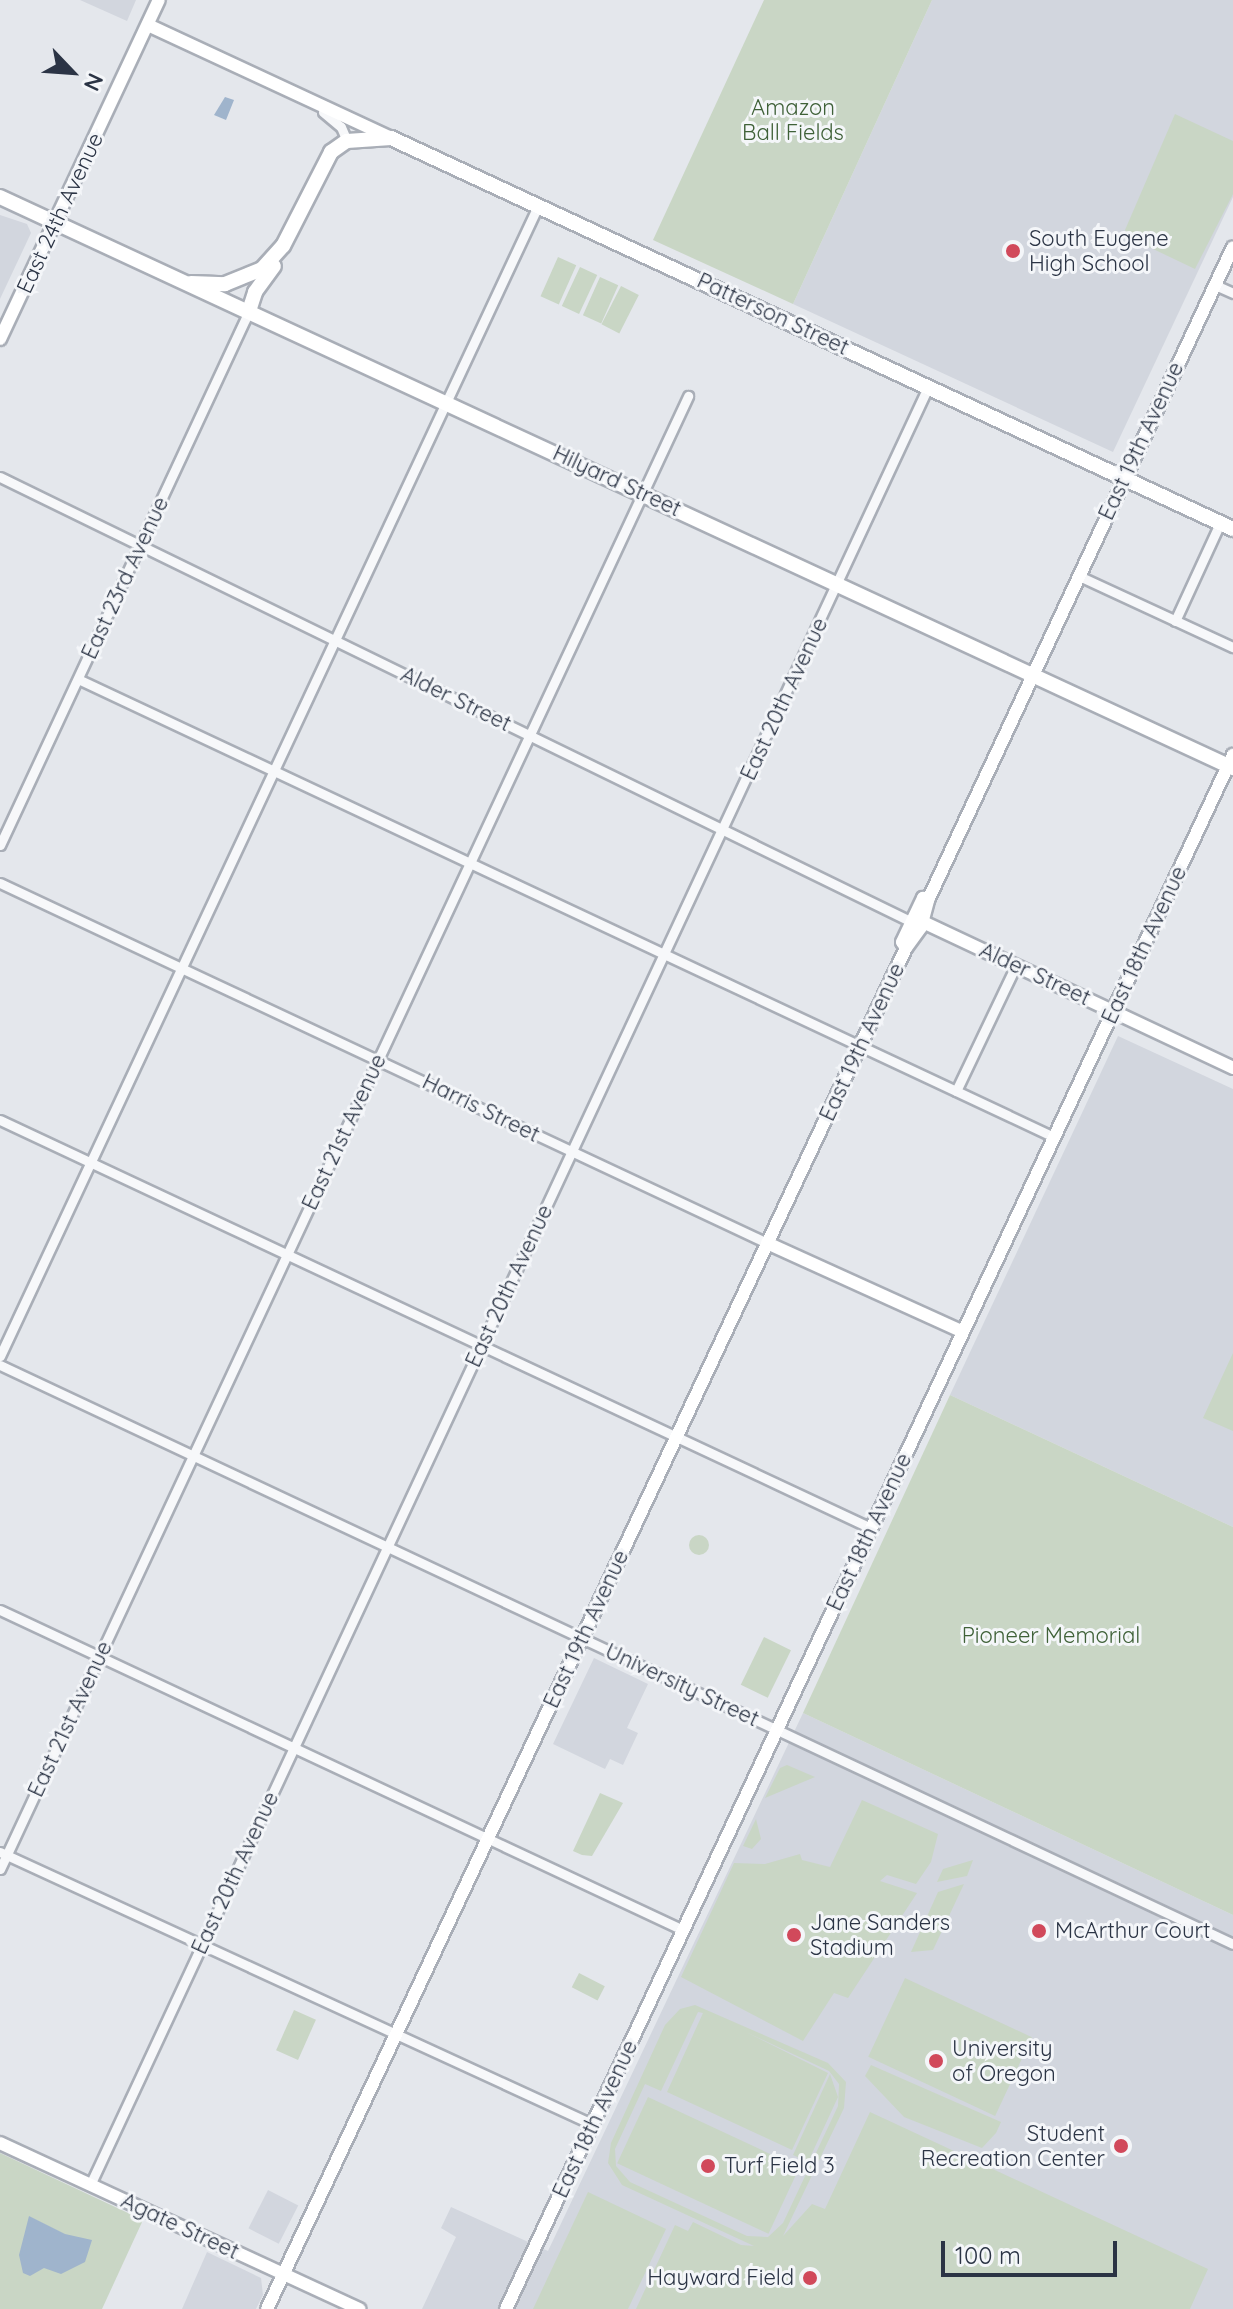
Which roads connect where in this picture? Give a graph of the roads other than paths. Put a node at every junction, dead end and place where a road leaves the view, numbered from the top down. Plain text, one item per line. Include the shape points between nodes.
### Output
1 (159, 0) edge
2 (148, 25) junction
3 (312, 101) junction
4 (391, 138) junction
5 (347, 141) junction
6 (0, 197) edge
7 (538, 206) junction
8 (57, 220) junction
9 (283, 246) junction
10 (1233, 247) edge
11 (191, 283) junction
12 (1215, 285) junction
13 (1233, 293) edge
14 (249, 311) junction
15 (0, 339) edge
16 (928, 387) junction
17 (688, 396) dead end
18 (447, 401) junction
19 (0, 477) edge
20 (1124, 479) junction
21 (642, 493) junction
22 (1227, 526) edge
23 (141, 547) junction
24 (1079, 576) junction
25 (837, 584) junction
26 (1175, 621) junction
27 (335, 641) junction
28 (1233, 647) edge
29 (1033, 675) junction
30 (78, 679) junction
31 (530, 734) junction
32 (1231, 763) edge
33 (274, 771) junction
34 (723, 829) junction
35 (0, 845) edge
36 (470, 862) junction
37 (0, 883) edge
38 (917, 922) junction
39 (665, 953) junction
40 (1016, 965) junction
41 (181, 967) junction
42 (1113, 1011) junction
43 (860, 1045) junction
44 (378, 1058) junction
45 (1233, 1068) edge
46 (956, 1091) junction
47 (0, 1120) edge
48 (1054, 1137) junction
49 (572, 1151) junction
50 (90, 1162) junction
51 (767, 1243) junction
52 (287, 1255) junction
53 (963, 1332) junction
54 (482, 1346) junction
55 (0, 1356) edge
56 (0, 1365) edge
57 (676, 1437) junction
58 (193, 1456) junction
59 (871, 1528) junction
60 (387, 1547) junction
61 (0, 1610) edge
62 (582, 1638) junction
63 (99, 1657) junction
64 (778, 1730) junction
65 (294, 1748) junction
66 (488, 1838) junction
67 (3, 1854) edge
68 (0, 1869) edge
69 (683, 1930) junction
70 (203, 1942) junction
71 (1233, 1944) edge
72 (397, 2035) junction
73 (592, 2124) junction
74 (0, 2143) edge
75 (90, 2185) junction
76 (284, 2274) junction
77 (267, 2309) edge
78 (360, 2309) edge
79 (506, 2309) edge

1 - 2 street, East 24th Avenue
2 - 3 street, Patterson Street
2 - 8 street, East 24th Avenue
3 - 4 street, Patterson Street
3 - 5 street, Patterson Street via 341,127
4 - 5 main road
4 - 7 main road, Patterson Street
5 - 9 main road via 321,164
6 - 8 main road, Hilyard Street
7 - 16 main road, Patterson Street
7 - 18 street
8 - 11 main road, Hilyard Street
8 - 15 street, East 24th Avenue
9 - 11 main road via 252,277 225,284
9 - 14 main road
10 - 12 street, East 19th Avenue
11 - 14 main road, Hilyard Street
12 - 13 street
12 - 20 street, East 19th Avenue
14 - 18 main road, Hilyard Street
14 - 23 street, East 23rd Avenue
16 - 20 main road, Patterson Street
16 - 25 street, East 20th Avenue
17 - 21 street, East 21st Avenue
18 - 21 main road, Hilyard Street
18 - 27 street
19 - 23 street, Alder Street
20 - 22 main road, Patterson Street
20 - 24 street, East 19th Avenue
21 - 25 main road, Hilyard Street
21 - 31 street, East 21st Avenue
22 - 26 street
23 - 27 street, Alder Street
23 - 30 street, East 23rd Avenue
24 - 26 street
24 - 29 street, East 19th Avenue
25 - 29 main road, Hilyard Street
25 - 34 street, East 20th Avenue
26 - 28 street
27 - 31 street, Alder Street
27 - 33 street
29 - 32 main road, Hilyard Street
29 - 38 street, East 19th Avenue
30 - 33 street
30 - 35 street, East 23rd Avenue
31 - 34 street, Alder Street
31 - 36 street, East 21st Avenue
32 - 42 street, East 18th Avenue
33 - 36 street
33 - 41 street
34 - 38 street, Alder Street
34 - 39 street, East 20th Avenue
36 - 39 street
36 - 44 street, East 21st Avenue
37 - 41 street, Harris Street
38 - 40 street, Alder Street
38 - 43 street, East 19th Avenue
39 - 43 street
39 - 49 street, East 20th Avenue
40 - 42 street, Alder Street
40 - 46 street
41 - 44 street, Harris Street
41 - 50 street
42 - 45 street, Alder Street
42 - 48 street, East 18th Avenue
43 - 46 street
43 - 51 street, East 19th Avenue
44 - 49 street, Harris Street
44 - 52 street, East 21st Avenue
46 - 48 street
47 - 50 street
48 - 53 street, East 18th Avenue
49 - 51 street, Harris Street
49 - 54 street, East 20th Avenue
50 - 52 street
50 - 55 street
51 - 53 street, Harris Street
51 - 57 street, East 19th Avenue
52 - 54 street
52 - 58 street, East 21st Avenue
53 - 59 street, East 18th Avenue
54 - 57 street
54 - 60 street, East 20th Avenue
56 - 58 street, University Street
57 - 59 street
57 - 62 street, East 19th Avenue
58 - 60 street, University Street
58 - 63 street, East 21st Avenue
59 - 64 street, East 18th Avenue
60 - 62 street, University Street
60 - 65 street, East 20th Avenue
61 - 63 street
62 - 64 street, University Street
62 - 66 street, East 19th Avenue
63 - 65 street
63 - 67 street, East 21st Avenue
64 - 69 street, East 18th Avenue
64 - 71 street, University Street
65 - 66 street
65 - 70 street, East 20th Avenue
66 - 69 street
66 - 72 street, East 19th Avenue
67 - 68 street, East 21st Avenue
67 - 70 street
69 - 73 street, East 18th Avenue
70 - 72 street
70 - 75 street, East 20th Avenue
72 - 73 street
72 - 76 street, East 19th Avenue
73 - 79 street, East 18th Avenue
74 - 75 street, Agate Street
75 - 76 street, Agate Street
76 - 77 street, East 19th Avenue
76 - 78 street, Agate Street

